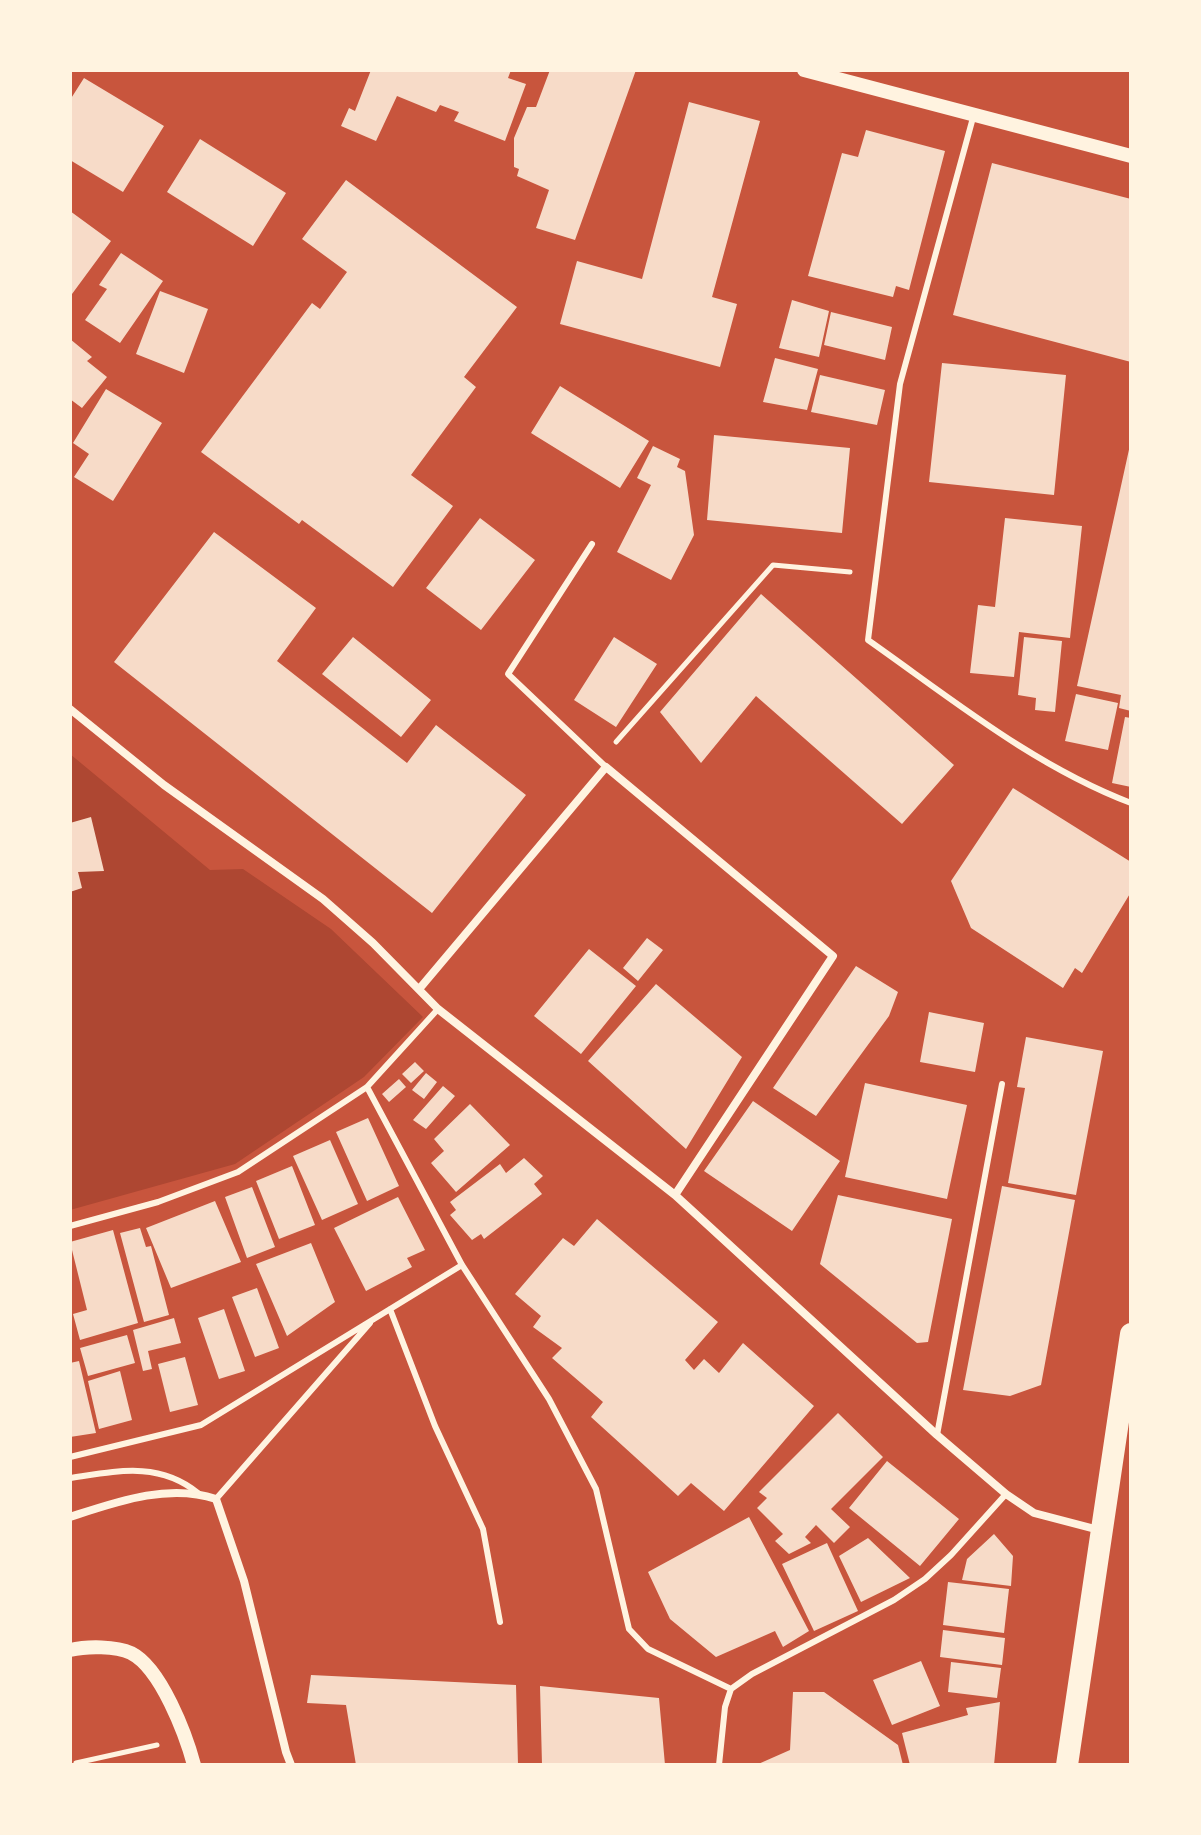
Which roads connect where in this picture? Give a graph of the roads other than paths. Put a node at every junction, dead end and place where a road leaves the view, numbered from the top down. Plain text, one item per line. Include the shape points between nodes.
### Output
1 (804, 70) edge
2 (974, 114) junction
3 (1131, 156) edge
4 (592, 544) dead end
5 (70, 709) edge
6 (602, 764) junction
7 (1131, 803) edge
8 (420, 988) junction
9 (438, 1009) junction
10 (1002, 1084) dead end
11 (367, 1087) junction
12 (675, 1195) junction
13 (70, 1226) edge
14 (462, 1265) junction
15 (390, 1309) junction
16 (375, 1318) junction
17 (1131, 1334) edge
18 (937, 1435) junction
19 (70, 1457) edge
20 (70, 1478) edge
21 (198, 1493) junction
22 (1006, 1494) junction
23 (216, 1499) junction
24 (70, 1517) edge
25 (1100, 1531) junction
26 (500, 1622) dead end
27 (70, 1650) edge
28 (731, 1689) junction
29 (194, 1765) edge
30 (291, 1765) edge
31 (719, 1765) edge
32 (1067, 1765) edge

1 - 2 street
2 - 3 street
2 - 7 lane via 900,384 868,640 1065,774
4 - 6 lane via 508,674
5 - 8 street via 164,785 323,899
6 - 8 street
6 - 12 street via 833,956
8 - 9 street
9 - 11 lane
9 - 12 street
10 - 18 lane
11 - 13 lane via 238,1172 158,1202
11 - 14 lane
12 - 18 street
14 - 15 lane
14 - 28 lane via 549,1399 596,1489 629,1629 648,1649
15 - 16 lane
15 - 26 lane via 435,1426 483,1529
16 - 19 lane via 201,1425
16 - 23 lane
17 - 25 highway
18 - 22 street
20 - 21 lane via 140,1470 180,1479
21 - 23 street
21 - 24 street via 158,1493
22 - 25 street via 1034,1513
22 - 28 lane via 925,1579
23 - 30 street via 244,1581
25 - 32 highway
27 - 29 street via 131,1653 150,1669
28 - 31 lane

